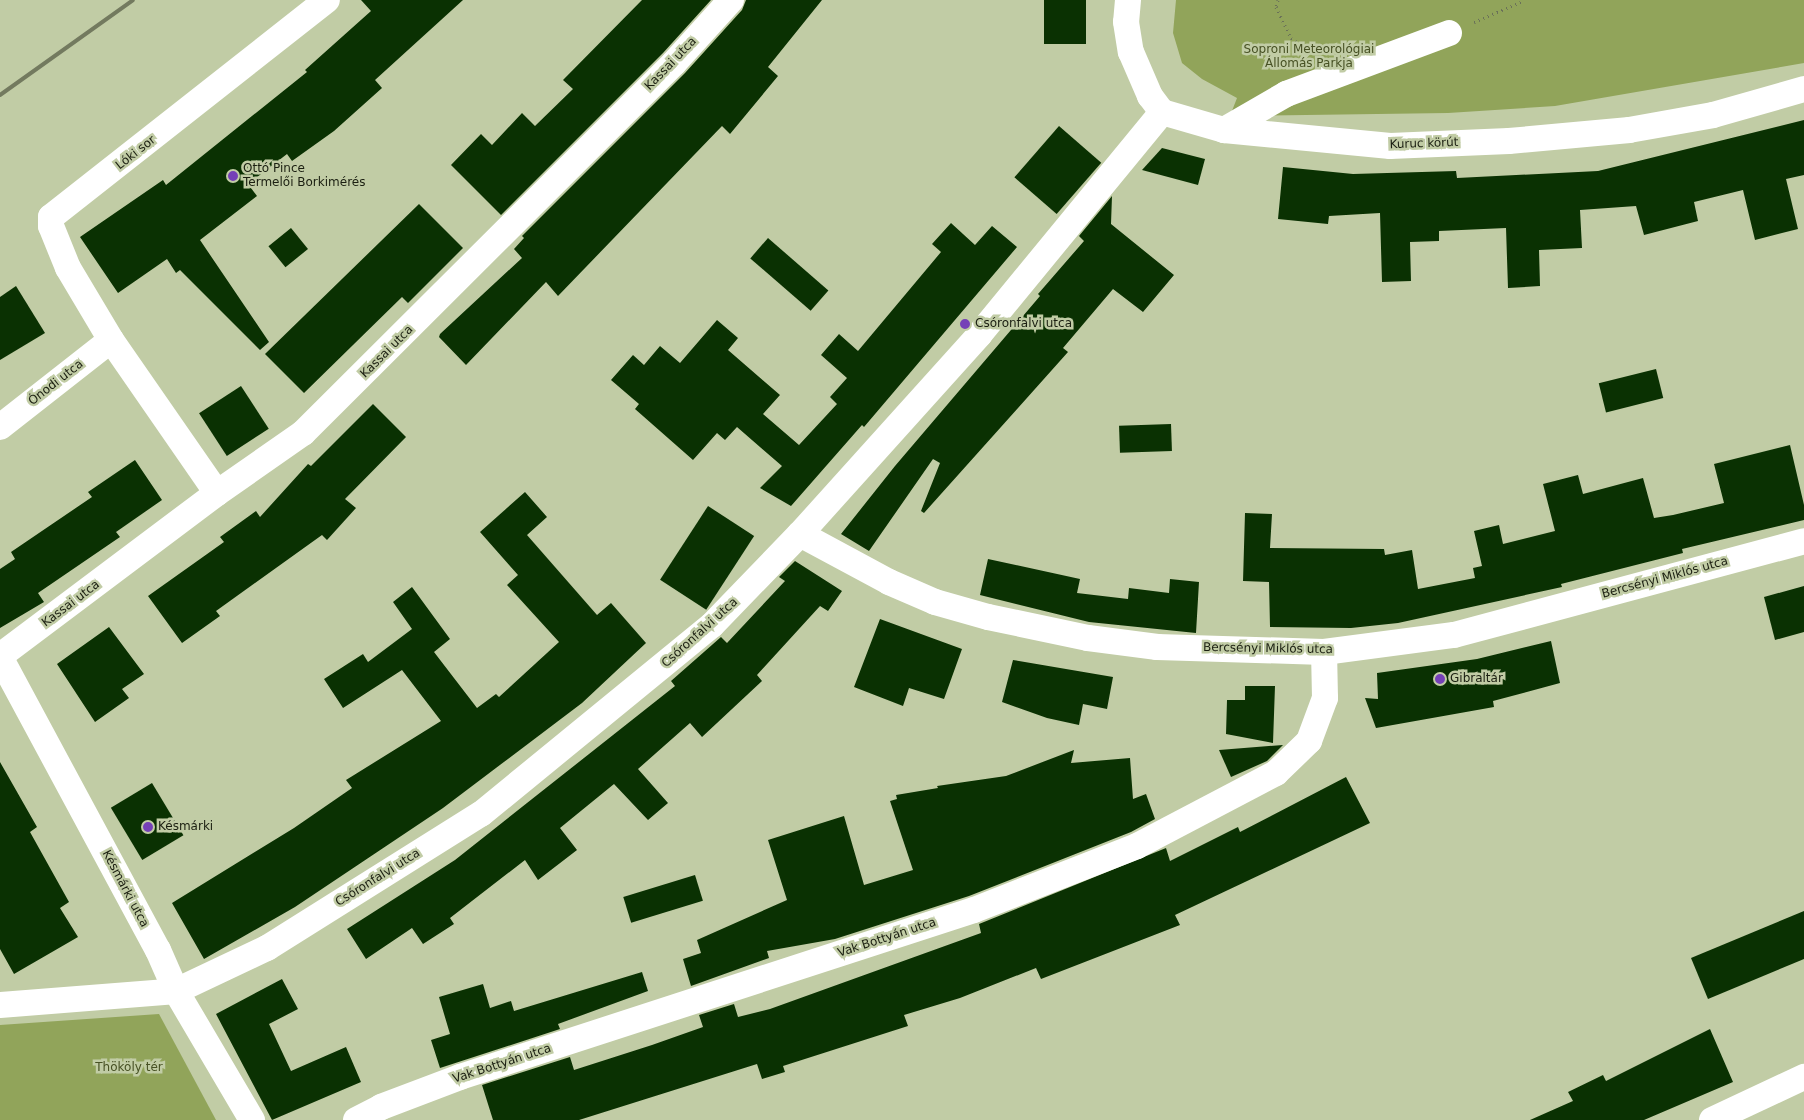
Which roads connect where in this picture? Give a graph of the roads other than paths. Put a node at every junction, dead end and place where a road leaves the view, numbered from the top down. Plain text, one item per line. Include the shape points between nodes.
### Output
1 (328, 0) edge
2 (731, 0) edge
3 (1128, 0) edge
4 (1449, 33) dead end
5 (1804, 89) edge
6 (1162, 112) junction
7 (1224, 130) junction
8 (111, 340) junction
9 (0, 427) edge
10 (217, 493) junction
11 (800, 534) junction
12 (1804, 540) edge
13 (1324, 652) junction
14 (0, 656) edge
15 (176, 991) junction
16 (0, 1005) edge
17 (1804, 1077) edge
18 (252, 1120) edge
19 (356, 1120) edge
20 (1712, 1120) edge

1 - 8 street, Lóki sor via 51,217 51,226 68,268
2 - 10 street, Kassai utca via 646,91 304,433
3 - 6 street via 1126,22 1131,52 1150,96
4 - 7 street via 1286,94
5 - 7 street, Kuruc körút via 1695,118 1629,130 1510,141 1390,146
6 - 7 street, Kuruc körút
6 - 11 street, Csóronfalvi utca via 979,336
8 - 9 street, Ónodi utca
8 - 10 street
10 - 14 street, Kassai utca
11 - 13 street, Bercsényi Miklós utca via 889,582 936,602 988,617 1088,638 1157,647
11 - 15 street, Csóronfalvi utca via 712,625 481,814 267,948
12 - 13 street, Bercsényi Miklós utca via 1454,635
13 - 19 street, Vak Bottyán utca via 1325,698 1309,741 1276,773 1137,846 974,910 460,1077
14 - 15 street, Késmárki utca via 158,950
15 - 16 street
15 - 18 street, Késmárki utca
17 - 20 street

